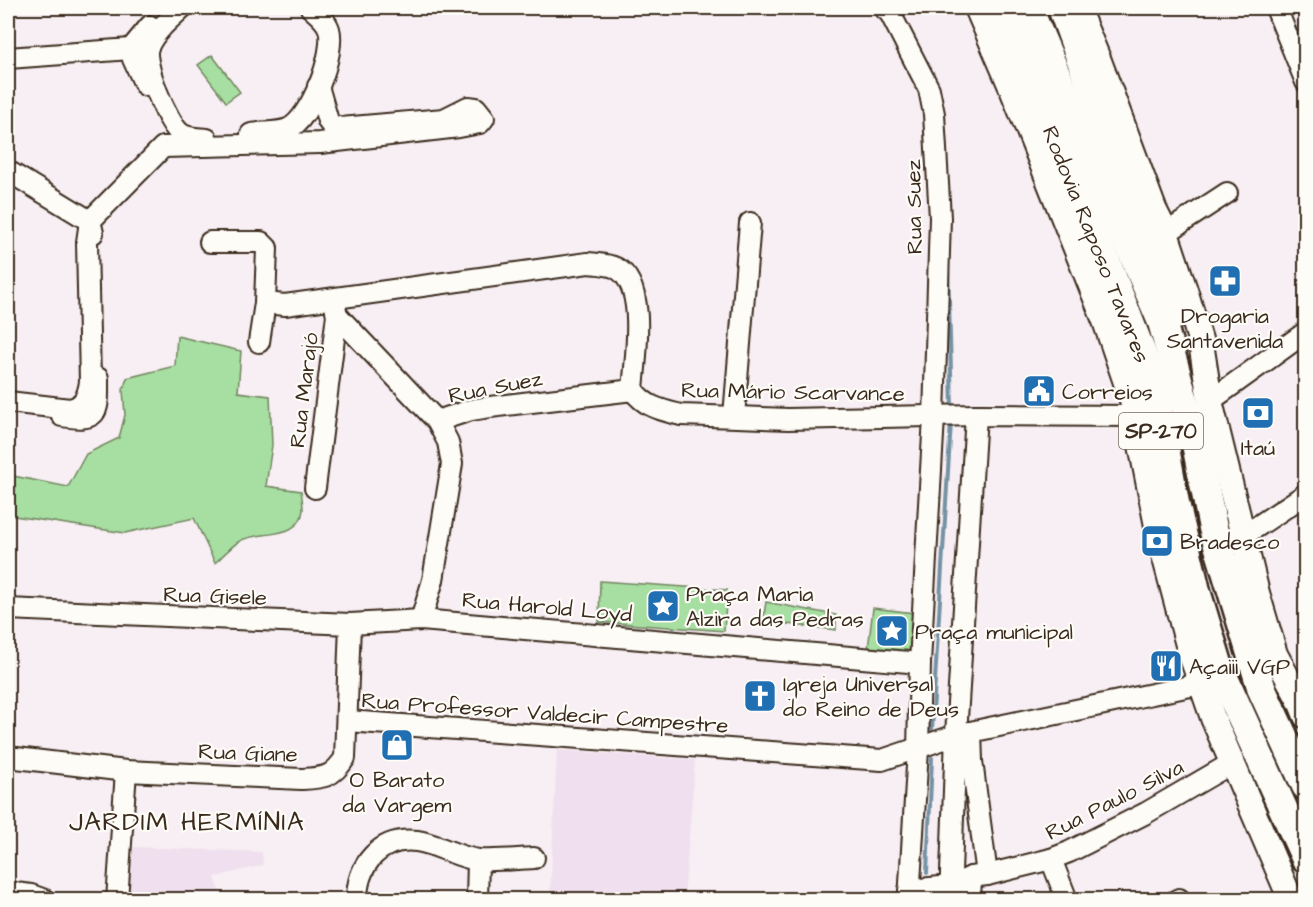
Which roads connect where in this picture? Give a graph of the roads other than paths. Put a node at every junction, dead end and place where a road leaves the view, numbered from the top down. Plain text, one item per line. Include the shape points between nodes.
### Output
1 (167, 8) edge
2 (182, 8) edge
3 (311, 8) edge
4 (884, 8) edge
5 (977, 8) edge
6 (999, 8) edge
7 (1028, 8) edge
8 (1060, 8) edge
9 (1077, 8) edge
10 (1276, 8) edge
11 (131, 49) junction
12 (8, 58) edge
13 (1305, 82) edge
14 (318, 86) junction
15 (164, 147) junction
16 (8, 171) edge
17 (1227, 193) dead end
18 (90, 221) junction
19 (750, 223) dead end
20 (1166, 233) junction
21 (210, 242) dead end
22 (264, 303) junction
23 (335, 306) junction
24 (1305, 332) edge
25 (259, 342) dead end
26 (633, 390) junction
27 (1210, 401) junction
28 (8, 402) edge
29 (8, 409) edge
30 (976, 415) junction
31 (734, 416) junction
32 (1136, 416) junction
33 (934, 417) junction
34 (437, 422) junction
35 (1196, 444) junction
36 (315, 488) dead end
37 (1305, 494) edge
38 (1243, 536) junction
39 (8, 609) edge
40 (421, 620) junction
41 (350, 624) junction
42 (920, 663) junction
43 (1200, 684) junction
44 (1304, 705) edge
45 (347, 721) junction
46 (963, 734) junction
47 (918, 749) junction
48 (8, 757) edge
49 (1232, 763) junction
50 (126, 771) junction
51 (1305, 786) edge
52 (534, 858) dead end
53 (1051, 859) junction
54 (1305, 859) edge
55 (478, 860) junction
56 (979, 876) junction
57 (8, 892) edge
58 (950, 893) edge
59 (909, 895) edge
60 (353, 899) edge
61 (45, 900) edge
62 (117, 900) edge
63 (477, 900) edge
64 (970, 900) edge
65 (1067, 900) edge
66 (1292, 900) edge

1 - 11 street
2 - 14 street via 157,32 147,49 147,64 170,118 179,132 189,138 288,129 307,111
3 - 14 street via 326,22 330,39
4 - 33 street, Rua Suez via 929,89 934,114 940,218
5 - 32 main road via 1106,321
6 - 54 highway, Rodovia Raposo Tavares / SP-270 via 1141,351 1155,393 1196,591 1219,667
7 - 35 highway, Rodovia Raposo Tavares / SP-270 via 1162,322
8 - 35 main road via 1169,306 1192,398
9 - 20 main road
10 - 13 street
11 - 12 street
11 - 15 street via 164,134
14 - 15 street via 330,125 341,128 444,119 468,107 476,108 484,118 480,123 459,127 320,143
15 - 18 street
16 - 18 street
17 - 20 street
18 - 28 street via 90,382 85,400 70,409
18 - 29 street via 98,246 98,408 93,416 84,418
19 - 31 street
20 - 27 main road via 1201,343
21 - 22 street via 264,244
22 - 23 street
22 - 25 street
23 - 26 street via 588,263 606,264 627,277 637,307
23 - 34 street
23 - 36 street, Rua Marajó
24 - 27 street
26 - 31 street, Rua Mário Scarvance via 645,404 665,411
26 - 34 street, Rua Suez via 490,406
27 - 38 main road
30 - 32 street, Rua Mário Scarvance
30 - 33 street, Rua Mário Scarvance
30 - 46 street
31 - 33 street, Rua Mário Scarvance
32 - 43 main road via 1174,600
33 - 42 street, Rua Suez
34 - 40 street via 448,442 452,464 433,580
35 - 51 highway, Rodovia Raposo Tavares / SP-270 via 1213,528 1262,690
37 - 38 street
38 - 44 main road via 1275,654
39 - 41 street, Rua Gisele
40 - 41 street, Rua Gisele
40 - 42 street, Rua Harold Loyd
41 - 45 street, Rua Giane
42 - 47 street, Rua Suez
43 - 46 street, Rua Professor Valdecir Campestre
43 - 49 main road
45 - 47 street, Rua Professor Valdecir Campestre via 882,760
45 - 50 street, Rua Giane via 345,758 327,777
46 - 47 street, Rua Professor Valdecir Campestre
46 - 56 street via 972,761
46 - 58 street
47 - 59 street, Rua Suez
48 - 50 street, Rua Giane
49 - 53 street, Rua Paulo Silva via 1146,813
49 - 66 main road
50 - 62 street
52 - 55 street
53 - 56 street, Rua Paulo Silva
53 - 65 street
55 - 60 street via 418,841 387,844 366,864
55 - 63 street
56 - 58 street, Rua Paulo Silva
56 - 64 street
57 - 61 street
58 - 59 street, Rua Paulo Silva

